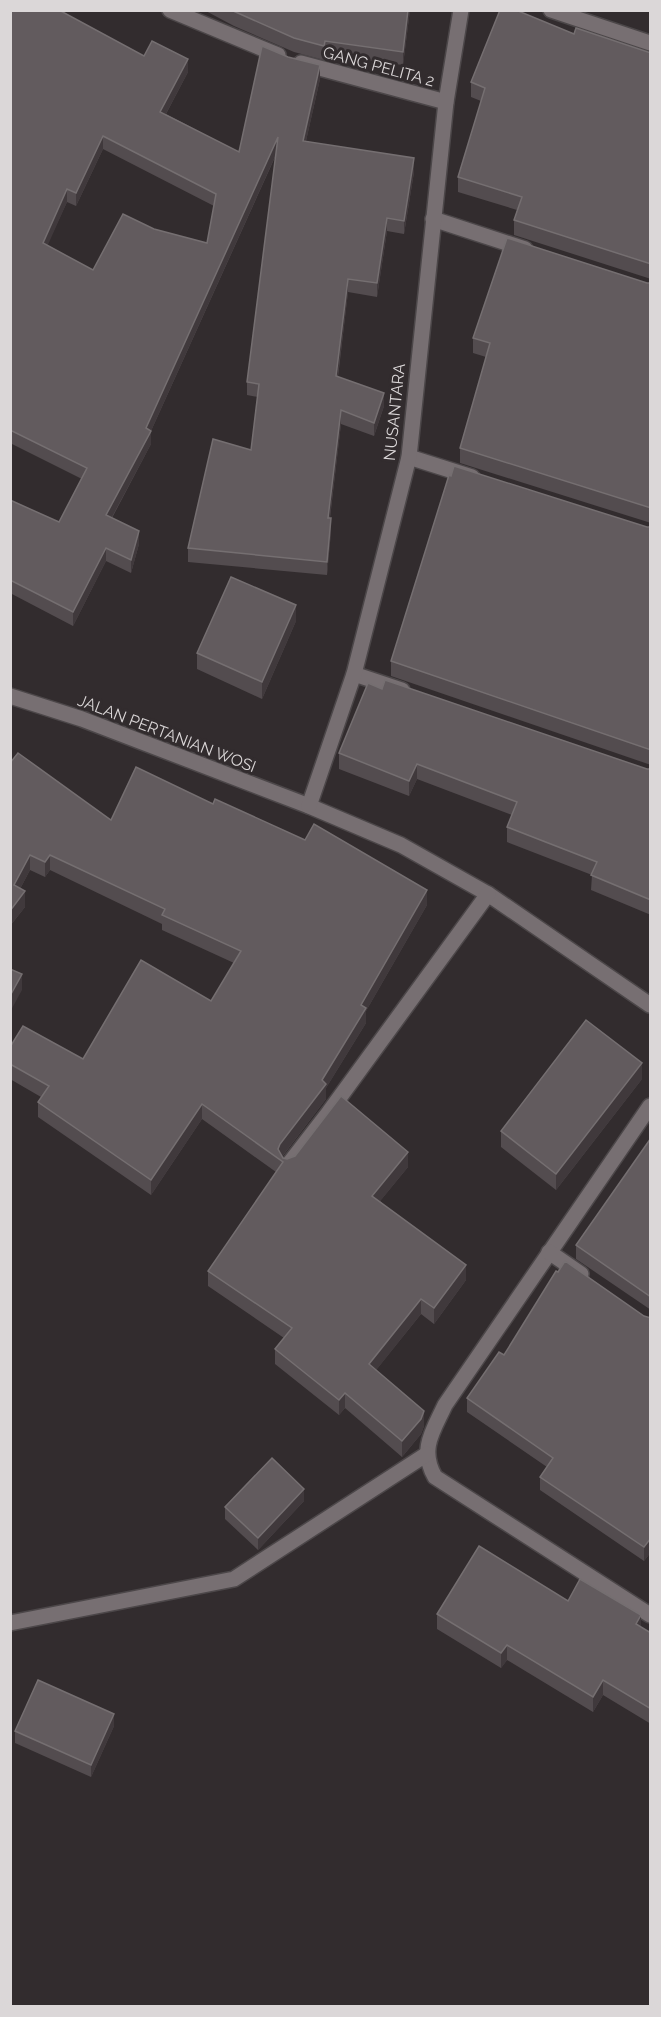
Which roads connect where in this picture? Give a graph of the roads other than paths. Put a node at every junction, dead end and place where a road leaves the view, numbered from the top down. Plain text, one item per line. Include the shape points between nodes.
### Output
1 (170, 10) edge
2 (461, 10) edge
3 (551, 10) edge
4 (651, 43) edge
5 (446, 102) junction
6 (433, 219) junction
7 (542, 254) edge
8 (410, 457) junction
9 (486, 482) edge
10 (354, 674) junction
11 (10, 696) edge
12 (420, 696) edge
13 (309, 806) junction
14 (488, 894) junction
15 (651, 1005) edge
16 (651, 1106) edge
17 (288, 1165) edge
18 (549, 1252) junction
19 (595, 1284) edge
20 (427, 1454) junction
21 (651, 1615) edge
22 (10, 1623) edge

1 - 5 street, GANG PELITA 2 via 291,61
2 - 5 street, NUSANTARA
3 - 4 street
5 - 6 street, NUSANTARA
6 - 7 street
6 - 8 street, NUSANTARA
8 - 9 street
8 - 10 street, NUSANTARA
10 - 12 street
10 - 13 street, NUSANTARA
11 - 13 street, JALAN PERTANIAN WOSI via 82,719
13 - 14 street, JALAN PERTANIAN WOSI via 400,845
14 - 15 street, JALAN PERTANIAN WOSI
14 - 17 street
16 - 18 street
18 - 19 street
18 - 20 street via 445,1405 429,1439
20 - 21 street via 435,1477
20 - 22 street via 234,1580

